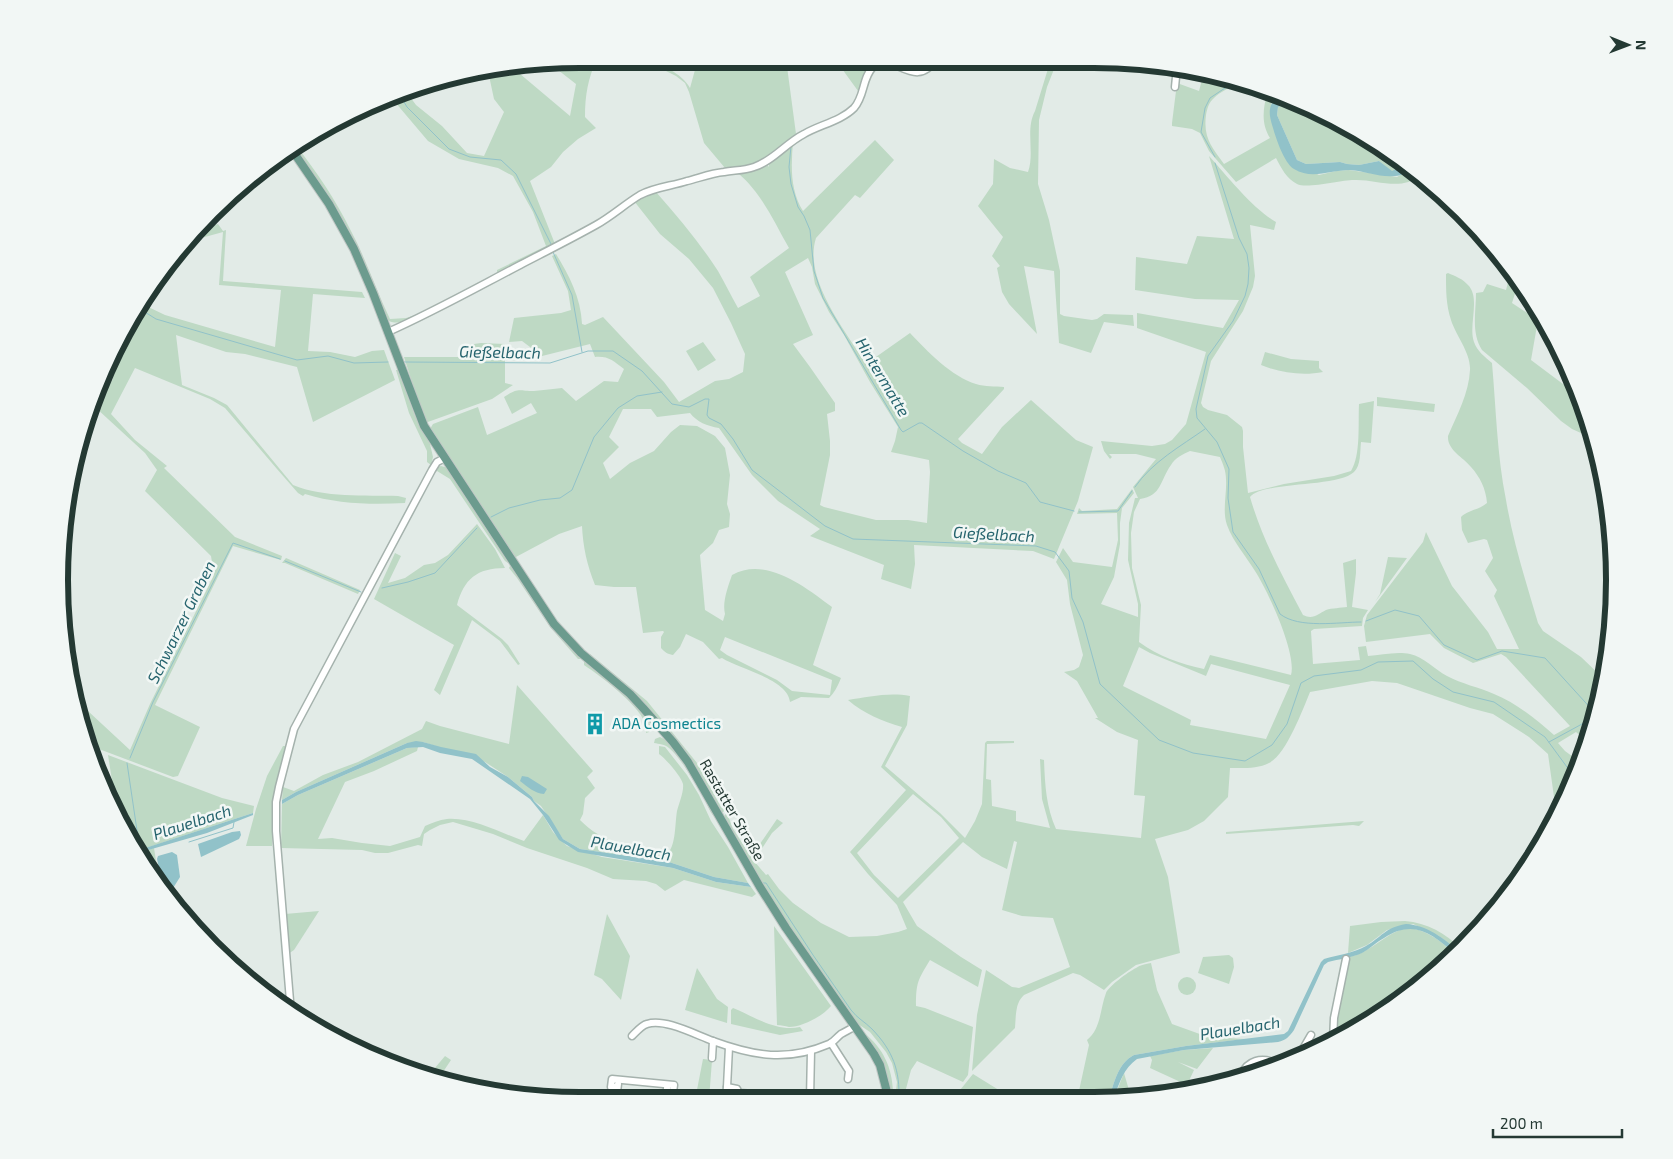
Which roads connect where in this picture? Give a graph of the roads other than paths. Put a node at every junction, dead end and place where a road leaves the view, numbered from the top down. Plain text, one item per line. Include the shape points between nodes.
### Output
1 (874, 68) edge
2 (902, 68) edge
3 (929, 68) edge
4 (1177, 75) edge
5 (1175, 87) dead end
6 (295, 154) edge
7 (388, 332) junction
8 (445, 458) junction
9 (1346, 959) dead end
10 (290, 1002) edge
11 (854, 1027) junction
12 (1333, 1032) edge
13 (1312, 1035) dead end
14 (632, 1036) dead end
15 (713, 1042) junction
16 (832, 1043) junction
17 (1305, 1046) edge
18 (729, 1047) junction
19 (811, 1050) junction
20 (712, 1058) dead end
21 (1268, 1061) edge
22 (1244, 1068) edge
23 (848, 1079) dead end
24 (617, 1092) edge
25 (667, 1092) edge
26 (726, 1092) edge
27 (810, 1092) edge
28 (887, 1092) edge

1 - 7 street via 868,74 854,108 802,134 761,164 649,191 551,250
2 - 3 street via 914,72
4 - 5 street
6 - 7 main road, Rastatter Straße via 330,204 354,249
7 - 8 main road, Rastatter Straße via 424,426
8 - 10 street via 432,470 294,729 289,746 276,802 276,831
8 - 11 main road, Rastatter Straße via 549,617 568,640 630,694 673,742 704,786 758,884
9 - 12 street
11 - 16 street
11 - 28 main road, Rastatter Straße via 880,1065
13 - 17 street
14 - 15 street via 645,1024 656,1022
15 - 18 street
15 - 20 street
16 - 19 street
16 - 23 street via 849,1071
18 - 19 street via 754,1054 775,1055
18 - 26 street
19 - 27 street
21 - 22 street via 1252,1061
24 - 25 street via 618,1080 668,1088

